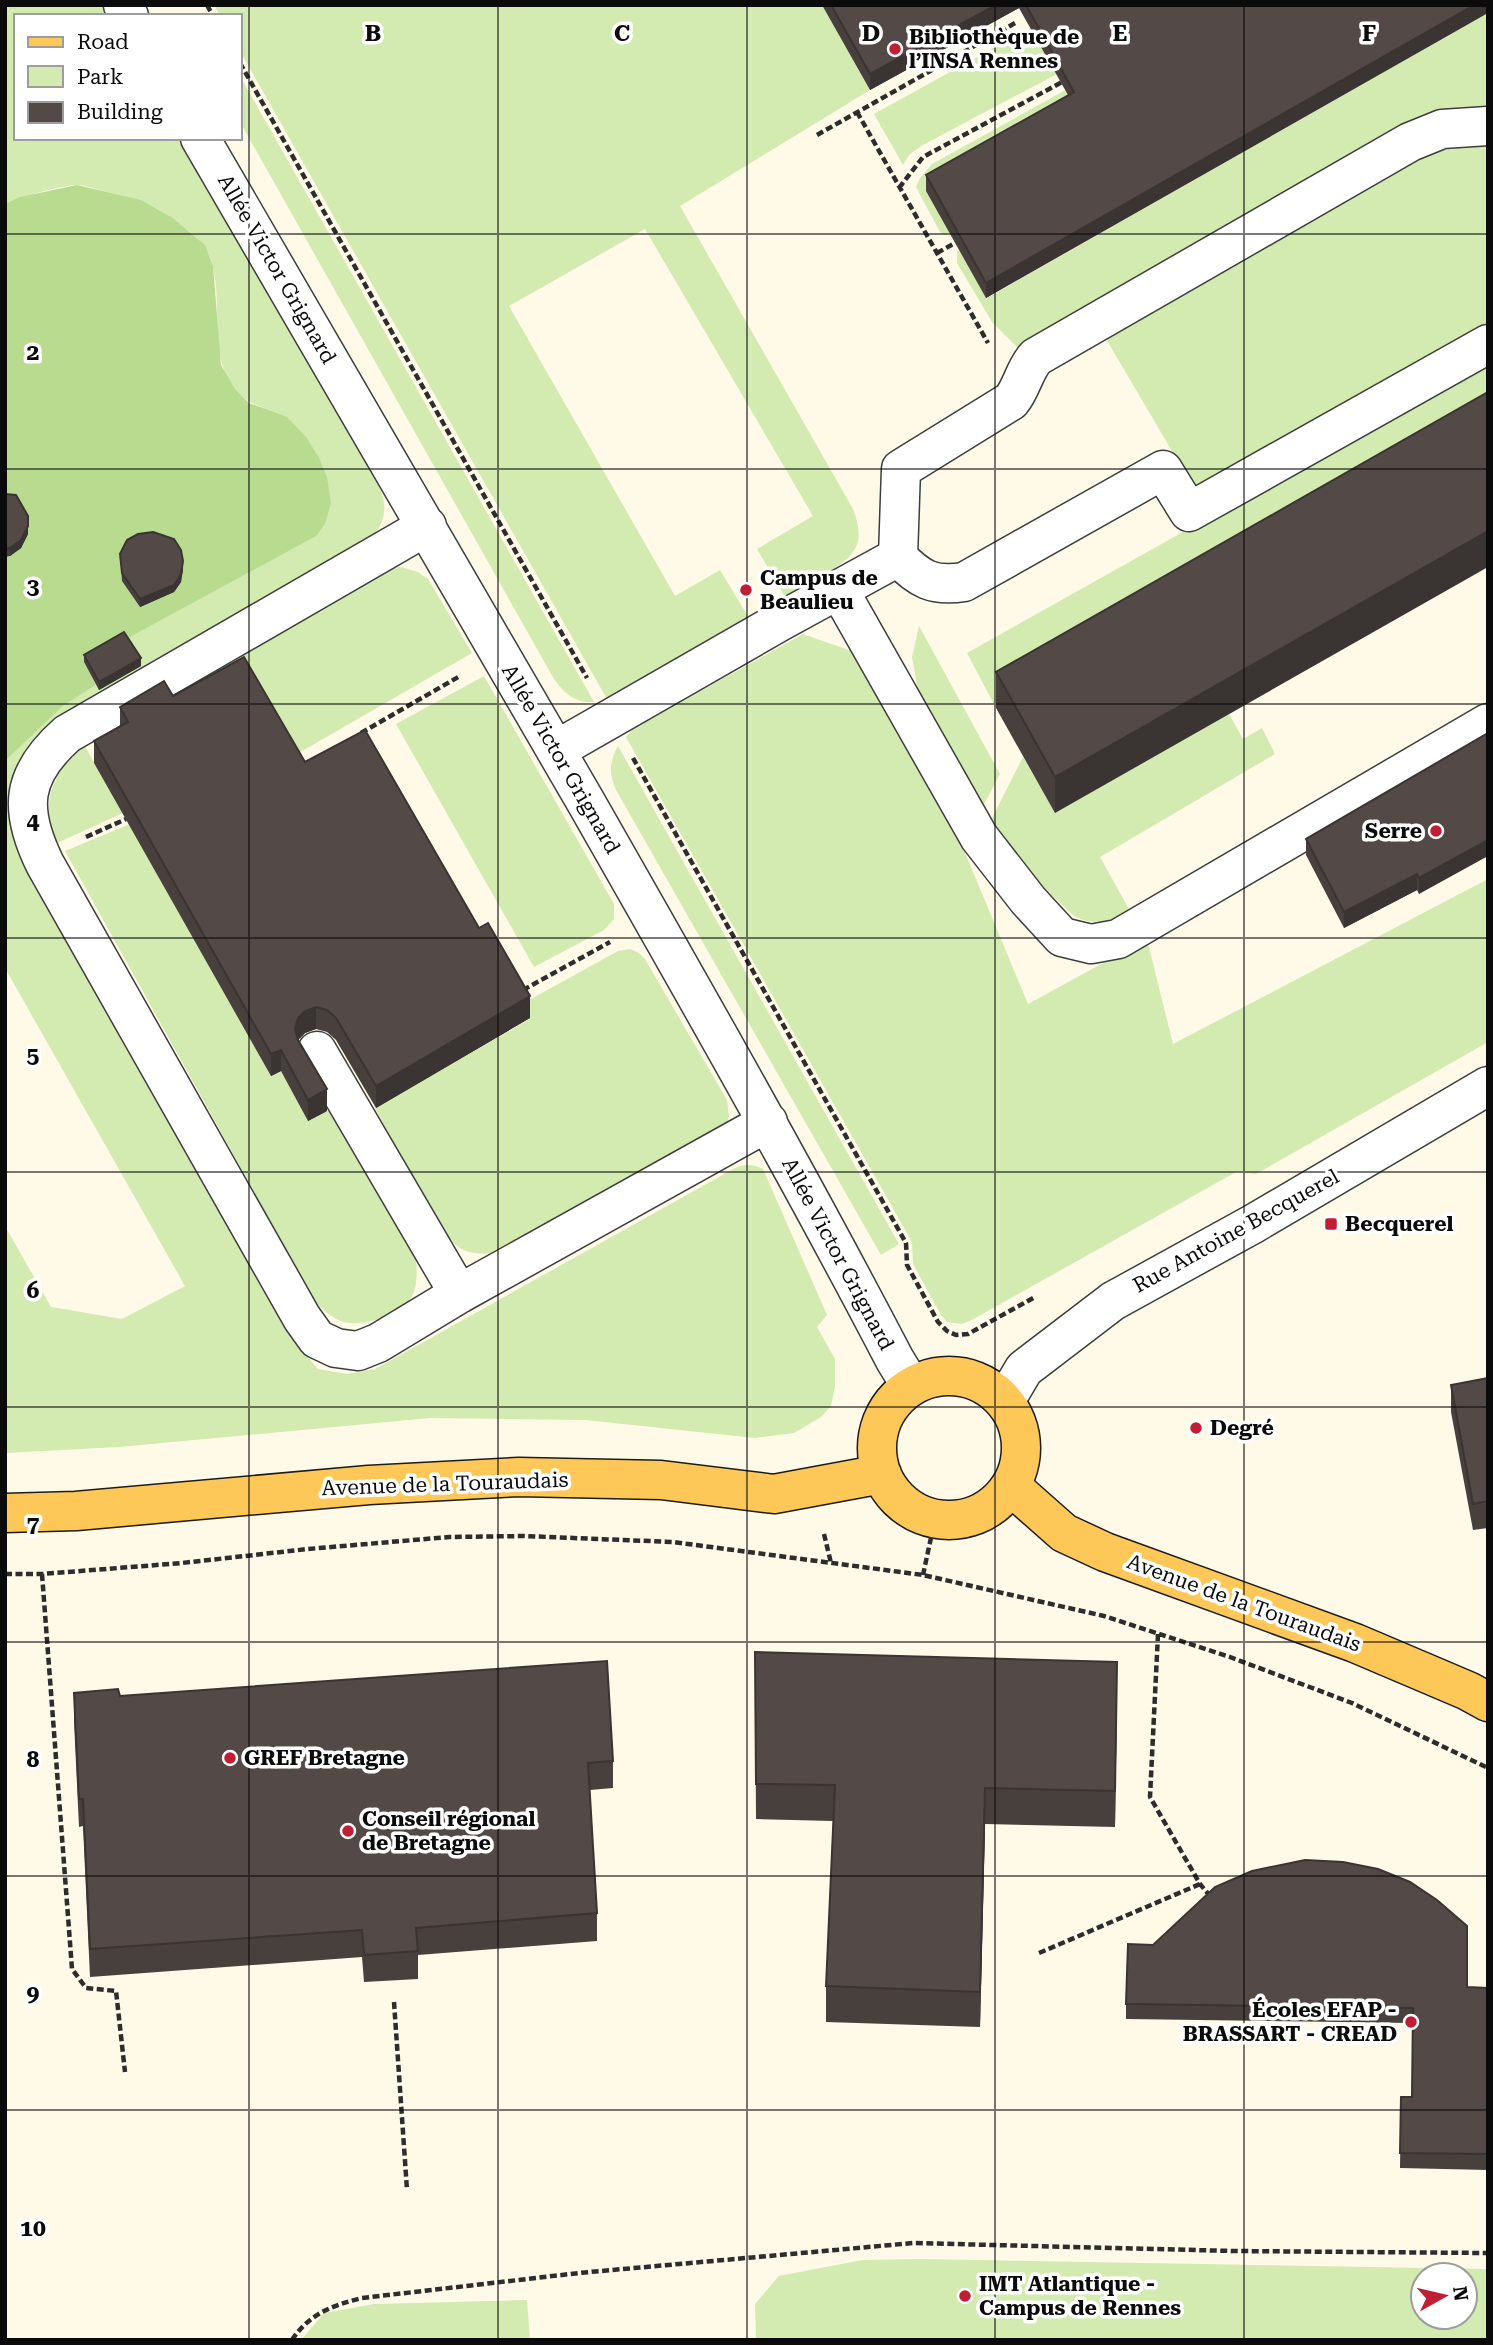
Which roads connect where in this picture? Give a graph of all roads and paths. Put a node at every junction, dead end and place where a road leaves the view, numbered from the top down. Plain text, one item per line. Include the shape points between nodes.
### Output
1 (1015, 23) dead end
2 (242, 67) edge
3 (1069, 78) edge
4 (857, 112) junction
5 (1488, 126) edge
6 (817, 135) dead end
7 (201, 140) edge
8 (900, 188) junction
9 (955, 243) edge
10 (937, 253) junction
11 (1488, 344) edge
12 (991, 348) dead end
13 (427, 526) junction
14 (898, 557) junction
15 (839, 590) junction
16 (499, 652) junction
17 (611, 720) junction
18 (1488, 723) edge
19 (354, 738) edge
20 (556, 750) junction
21 (653, 919) junction
22 (516, 994) edge
23 (317, 1051) dead end
24 (1488, 1086) edge
25 (768, 1122) junction
26 (459, 1294) junction
27 (1038, 1296) dead end
28 (911, 1386) junction
29 (1005, 1401) junction
30 (882, 1474) junction
31 (1012, 1487) junction
32 (5, 1513) edge
33 (935, 1519) junction
34 (5, 1574) edge
35 (43, 1574) junction
36 (923, 1575) junction
37 (1158, 1634) junction
38 (1488, 1702) edge
39 (1488, 1768) edge
40 (1200, 1884) junction
41 (1215, 1902) edge
42 (1039, 1954) dead end
43 (394, 2002) dead end
44 (125, 2072) dead end
45 (407, 2190) dead end
46 (1488, 2253) edge
47 (292, 2340) edge

1 - 4 path
2 - 17 path
3 - 8 path via 923,158
4 - 6 path
4 - 8 path
5 - 14 street via 1442,129 1409,142 1036,357 1011,401 901,469
7 - 13 street, Allée Victor Grignard
8 - 10 path
9 - 10 path
10 - 12 path
11 - 14 street via 1189,512 1163,470 964,582 928,581
13 - 16 street, Allée Victor Grignard
13 - 26 street via 67,734 38,765 27,807 45,864 317,1339 358,1351
14 - 15 street
15 - 17 street
15 - 18 street via 979,837 1062,937 1091,944 1118,939
16 - 19 path
16 - 20 street, Allée Victor Grignard
17 - 20 street
17 - 27 path via 906,1243 907,1265 938,1322 956,1335 968,1334
20 - 21 street, Allée Victor Grignard
21 - 22 path
21 - 25 street, Allée Victor Grignard
23 - 26 street
24 - 29 street, Rue Antoine Becquerel via 1113,1301 1024,1369
25 - 26 street
25 - 28 street, Allée Victor Grignard
28 - 29 main road via 957,1376 979,1381
28 - 30 main road via 882,1418 877,1435
29 - 31 main road via 1018,1422 1021,1448
30 - 32 main road, Avenue de la Touraudais via 774,1494 661,1480 519,1477
30 - 33 main road via 904,1504
31 - 33 main road via 981,1514
31 - 38 main road, Avenue de la Touraudais via 1063,1533 1356,1643
33 - 36 path
34 - 35 path
35 - 36 path via 449,1537 524,1536 673,1542
35 - 44 path via 72,1969 86,1988 116,1991
36 - 37 path via 1104,1616
37 - 39 path via 1352,1703
37 - 40 path via 1150,1797
40 - 41 path
40 - 42 path
43 - 45 path
46 - 47 path via 913,2243 362,2298 314,2316

